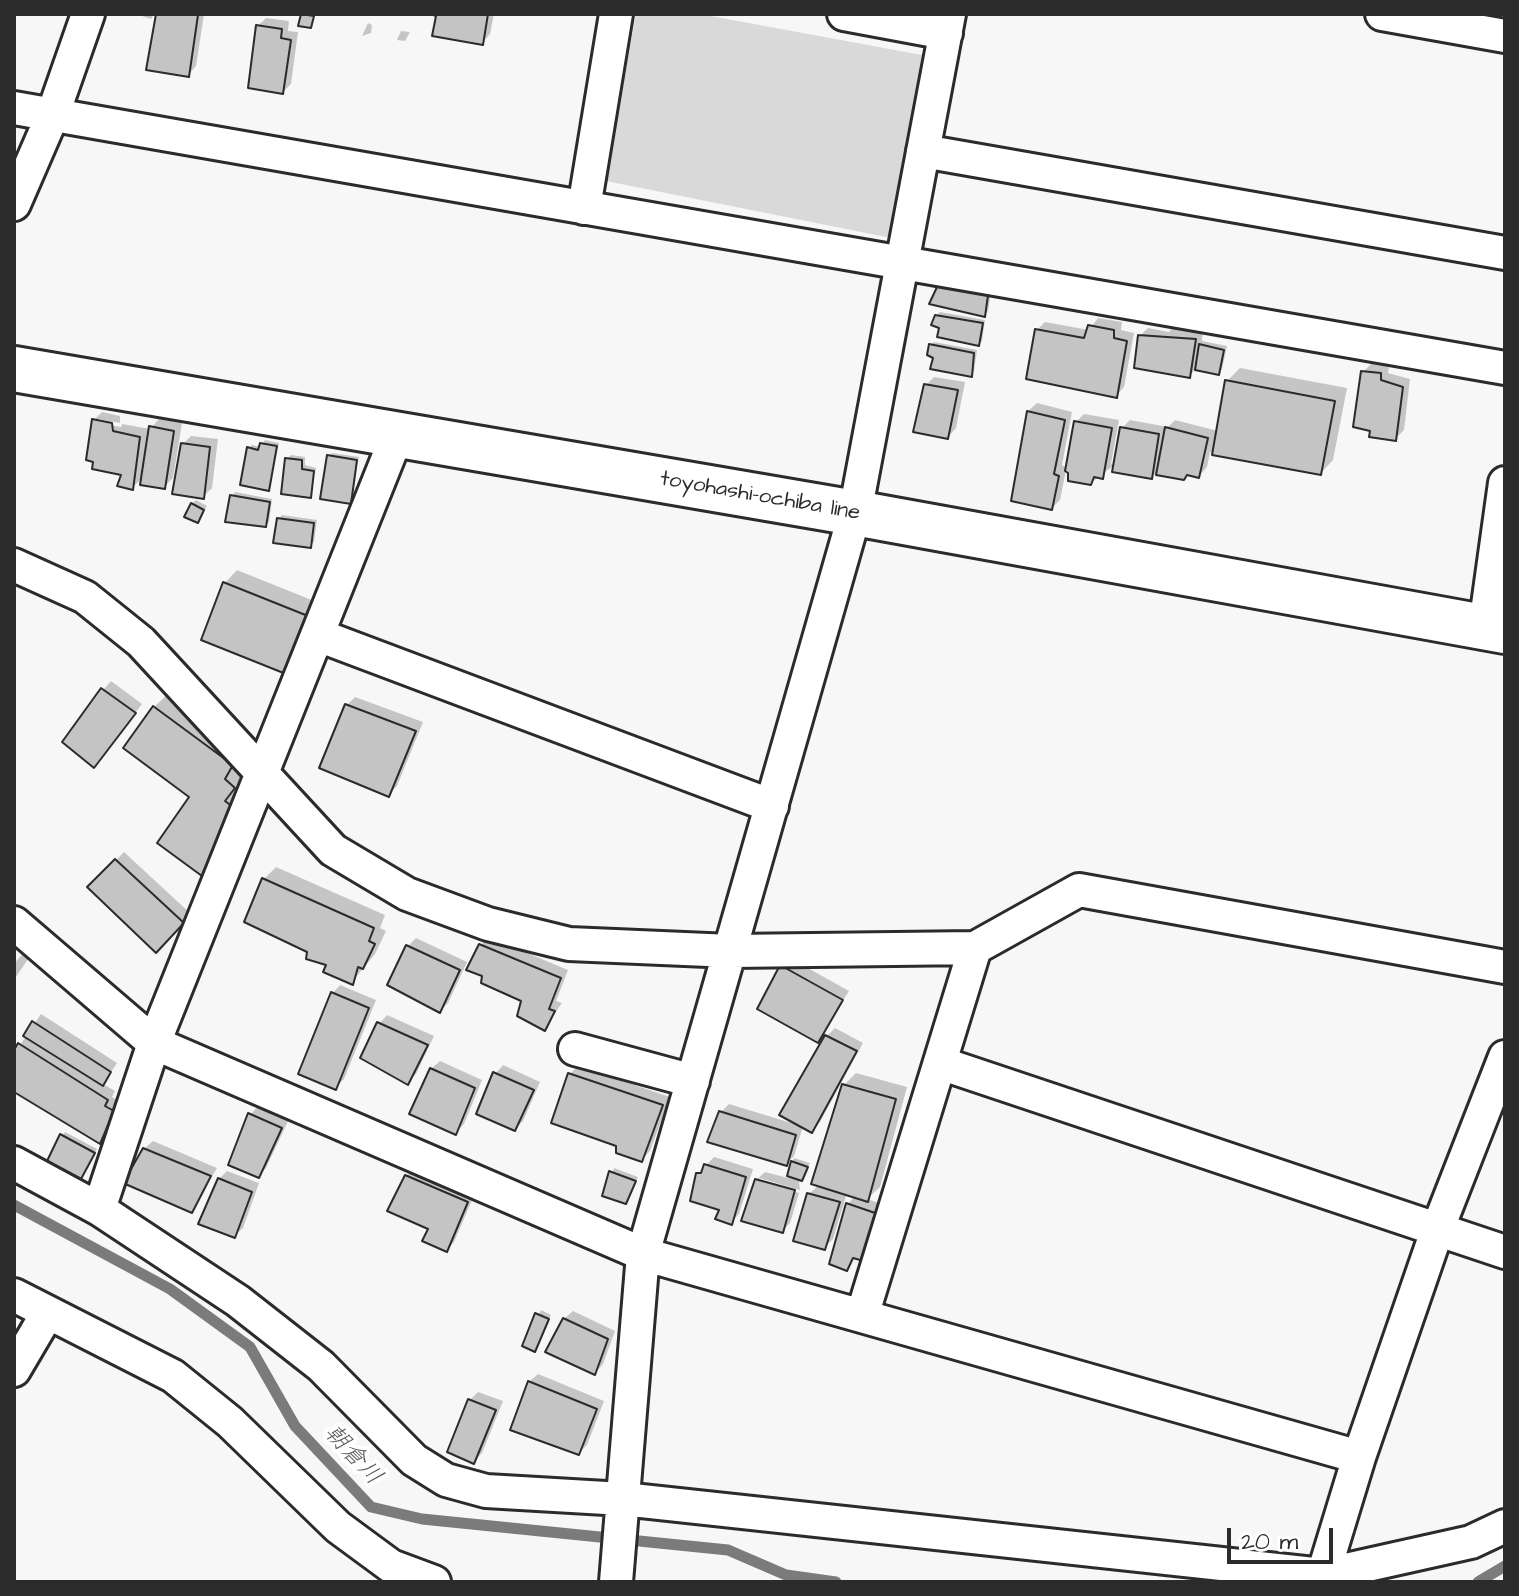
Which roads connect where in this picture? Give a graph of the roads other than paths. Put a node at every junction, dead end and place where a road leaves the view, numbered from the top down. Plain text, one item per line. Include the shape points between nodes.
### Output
1 (88, 14) edge
2 (616, 14) edge
3 (844, 14) edge
4 (1382, 14) edge
5 (948, 23) edge
6 (1505, 36) edge
7 (14, 108) edge
8 (53, 114) junction
9 (923, 151) junction
10 (14, 204) edge
11 (584, 208) junction
12 (1505, 253) edge
13 (902, 263) junction
14 (1505, 368) edge
15 (14, 369) edge
16 (398, 433) junction
17 (1505, 483) edge
18 (855, 513) junction
19 (14, 565) edge
20 (1495, 629) edge
21 (318, 635) junction
22 (261, 776) junction
23 (772, 806) junction
24 (14, 923) edge
25 (975, 948) junction
26 (731, 951) junction
27 (1505, 967) edge
28 (154, 1043) junction
29 (575, 1049) dead end
30 (1505, 1057) edge
31 (940, 1063) junction
32 (693, 1081) junction
33 (14, 1163) edge
34 (99, 1209) junction
35 (1438, 1228) junction
36 (1505, 1252) edge
37 (643, 1254) junction
38 (14, 1295) edge
39 (47, 1314) junction
40 (862, 1316) junction
41 (14, 1370) edge
42 (1359, 1457) junction
43 (622, 1508) junction
44 (1505, 1526) edge
45 (1323, 1575) junction
46 (434, 1582) edge
47 (616, 1582) edge

1 - 8 street
2 - 11 street
3 - 5 street
4 - 6 street
5 - 9 street
7 - 8 street
8 - 10 street
8 - 11 street
9 - 12 street
9 - 13 street
11 - 13 street
13 - 14 street
13 - 18 street
15 - 16 main road, toyohashi-ochiba line
16 - 18 main road, toyohashi-ochiba line
16 - 21 street
17 - 20 street
18 - 20 main road, toyohashi-ochiba line
18 - 23 street
19 - 22 street via 85,597 141,642
21 - 22 street
21 - 23 street
22 - 26 street via 333,850 421,899 488,924 569,944
22 - 28 street
23 - 26 street
24 - 28 street
25 - 26 street
25 - 27 street via 1079,890
25 - 31 street
26 - 32 street
28 - 34 street
28 - 37 street
29 - 32 street
30 - 35 street
31 - 35 street
31 - 40 street
32 - 37 street
33 - 34 street
34 - 43 street via 238,1301 321,1366 414,1460 446,1480 486,1491
35 - 36 street
35 - 42 street
37 - 40 street
37 - 43 street
38 - 39 street
39 - 41 street
39 - 46 street via 173,1376 230,1422 338,1527 391,1566
40 - 42 street
42 - 45 street
43 - 45 street
43 - 47 street
44 - 45 street via 1471,1542

